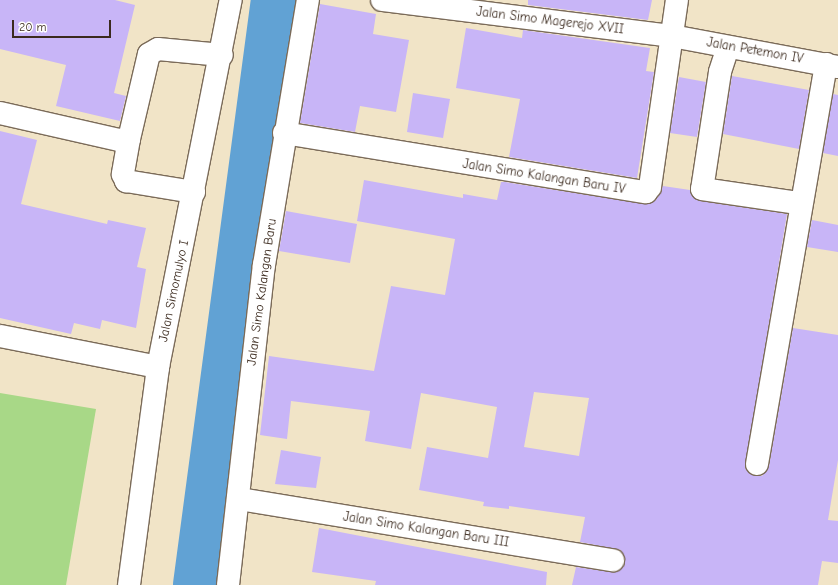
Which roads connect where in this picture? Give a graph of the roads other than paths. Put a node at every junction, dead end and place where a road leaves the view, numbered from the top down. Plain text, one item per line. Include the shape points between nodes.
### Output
1 (231, 0) edge
2 (308, 0) edge
3 (382, 0) edge
4 (677, 0) edge
5 (419, 3) edge
6 (672, 36) junction
7 (728, 47) junction
8 (222, 55) junction
9 (832, 65) edge
10 (0, 113) edge
11 (284, 133) junction
12 (129, 139) junction
13 (194, 192) junction
14 (791, 202) dead end
15 (0, 336) edge
16 (158, 367) junction
17 (757, 464) dead end
18 (239, 499) junction
19 (613, 560) dead end
20 (129, 585) edge
21 (228, 585) edge

1 - 8 street, Jalan Simomulyo I
2 - 11 street, Jalan Simo Kalangan Baru
3 - 5 street, Jalan Simo Magerejo XVII
4 - 6 street
5 - 6 street, Jalan Simo Magerejo XVII
6 - 7 street, Jalan Petemon IV
6 - 11 street, Jalan Simo Kalangan Baru IV via 650,187 646,192
7 - 9 street, Jalan Petemon IV
7 - 14 street via 720,72 702,189
8 - 12 street via 158,49 149,54
8 - 13 street, Jalan Simomulyo I
9 - 17 street
10 - 12 street via 119,140
11 - 18 street, Jalan Simo Kalangan Baru via 245,422
12 - 13 street via 123,174 126,181
13 - 16 street, Jalan Simomulyo I
15 - 16 street
16 - 20 street, Jalan Simomulyo I
18 - 19 street, Jalan Simo Kalangan Baru III
18 - 21 street, Jalan Simo Kalangan Baru

